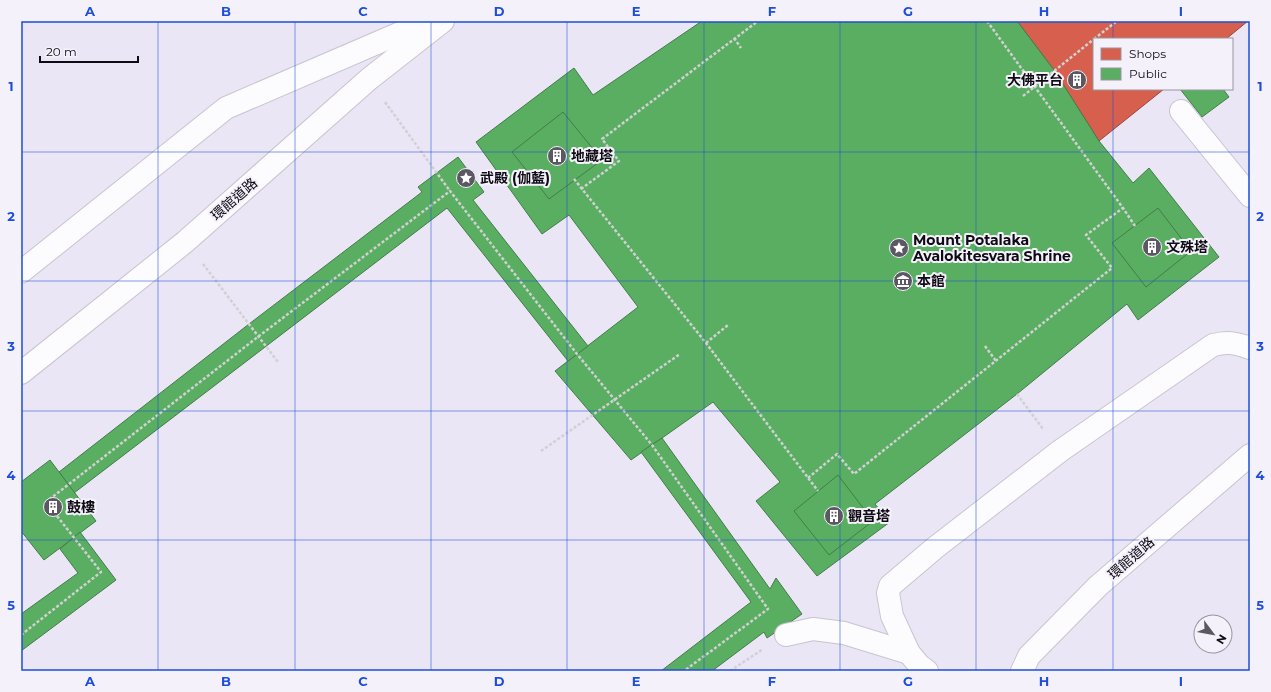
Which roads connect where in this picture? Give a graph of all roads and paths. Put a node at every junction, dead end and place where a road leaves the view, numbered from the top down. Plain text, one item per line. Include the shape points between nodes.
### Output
1 (428, 21) edge
2 (443, 21) edge
3 (758, 21) edge
4 (987, 21) edge
5 (1117, 21) edge
6 (734, 38) junction
7 (1095, 38) edge
8 (1093, 40) edge
9 (741, 48) dead end
10 (369, 79) junction
11 (1034, 87) junction
12 (1023, 96) dead end
13 (1181, 111) dead end
14 (574, 179) dead end
15 (581, 189) junction
16 (450, 191) junction
17 (1250, 196) edge
18 (1123, 208) junction
19 (1135, 226) dead end
20 (185, 242) junction
21 (21, 272) edge
22 (728, 325) dead end
23 (259, 336) junction
24 (706, 343) junction
25 (985, 346) dead end
26 (1250, 348) edge
27 (680, 354) dead end
28 (996, 361) junction
29 (278, 362) dead end
30 (21, 373) edge
31 (1017, 394) dead end
32 (614, 399) junction
33 (541, 451) dead end
34 (1060, 452) junction
35 (1250, 455) edge
36 (808, 478) junction
37 (818, 492) dead end
38 (21, 634) edge
39 (786, 635) joint
40 (909, 653) junction
41 (684, 671) edge
42 (730, 671) edge
43 (927, 671) edge
44 (1022, 671) edge

1 - 21 lane via 226,108
2 - 10 lane, 環館道路
3 - 6 path
4 - 11 path
5 - 7 path
6 - 9 path
6 - 15 path via 602,139 619,161
8 - 11 path
10 - 16 path
10 - 20 lane, 環館道路
11 - 12 path
11 - 18 path
13 - 17 lane
14 - 15 path
15 - 24 path
16 - 23 path
16 - 32 path
18 - 19 path
18 - 28 path via 1086,235 1112,268
20 - 23 path
20 - 30 lane, 環館道路
22 - 24 path
23 - 29 path
23 - 38 path via 46,502 100,572
24 - 36 path
25 - 28 path
26 - 34 lane via 1223,342 1213,345
27 - 32 path
28 - 36 path via 854,474 837,454
31 - 34 path
32 - 33 path
32 - 41 path via 652,445 768,609
34 - 40 lane via 936,547 890,586 888,593 892,616
35 - 44 lane, 環館道路 via 1098,586 1029,656
36 - 37 path
39 - 40 lane via 813,629 844,633
39 - 42 path
40 - 43 lane

